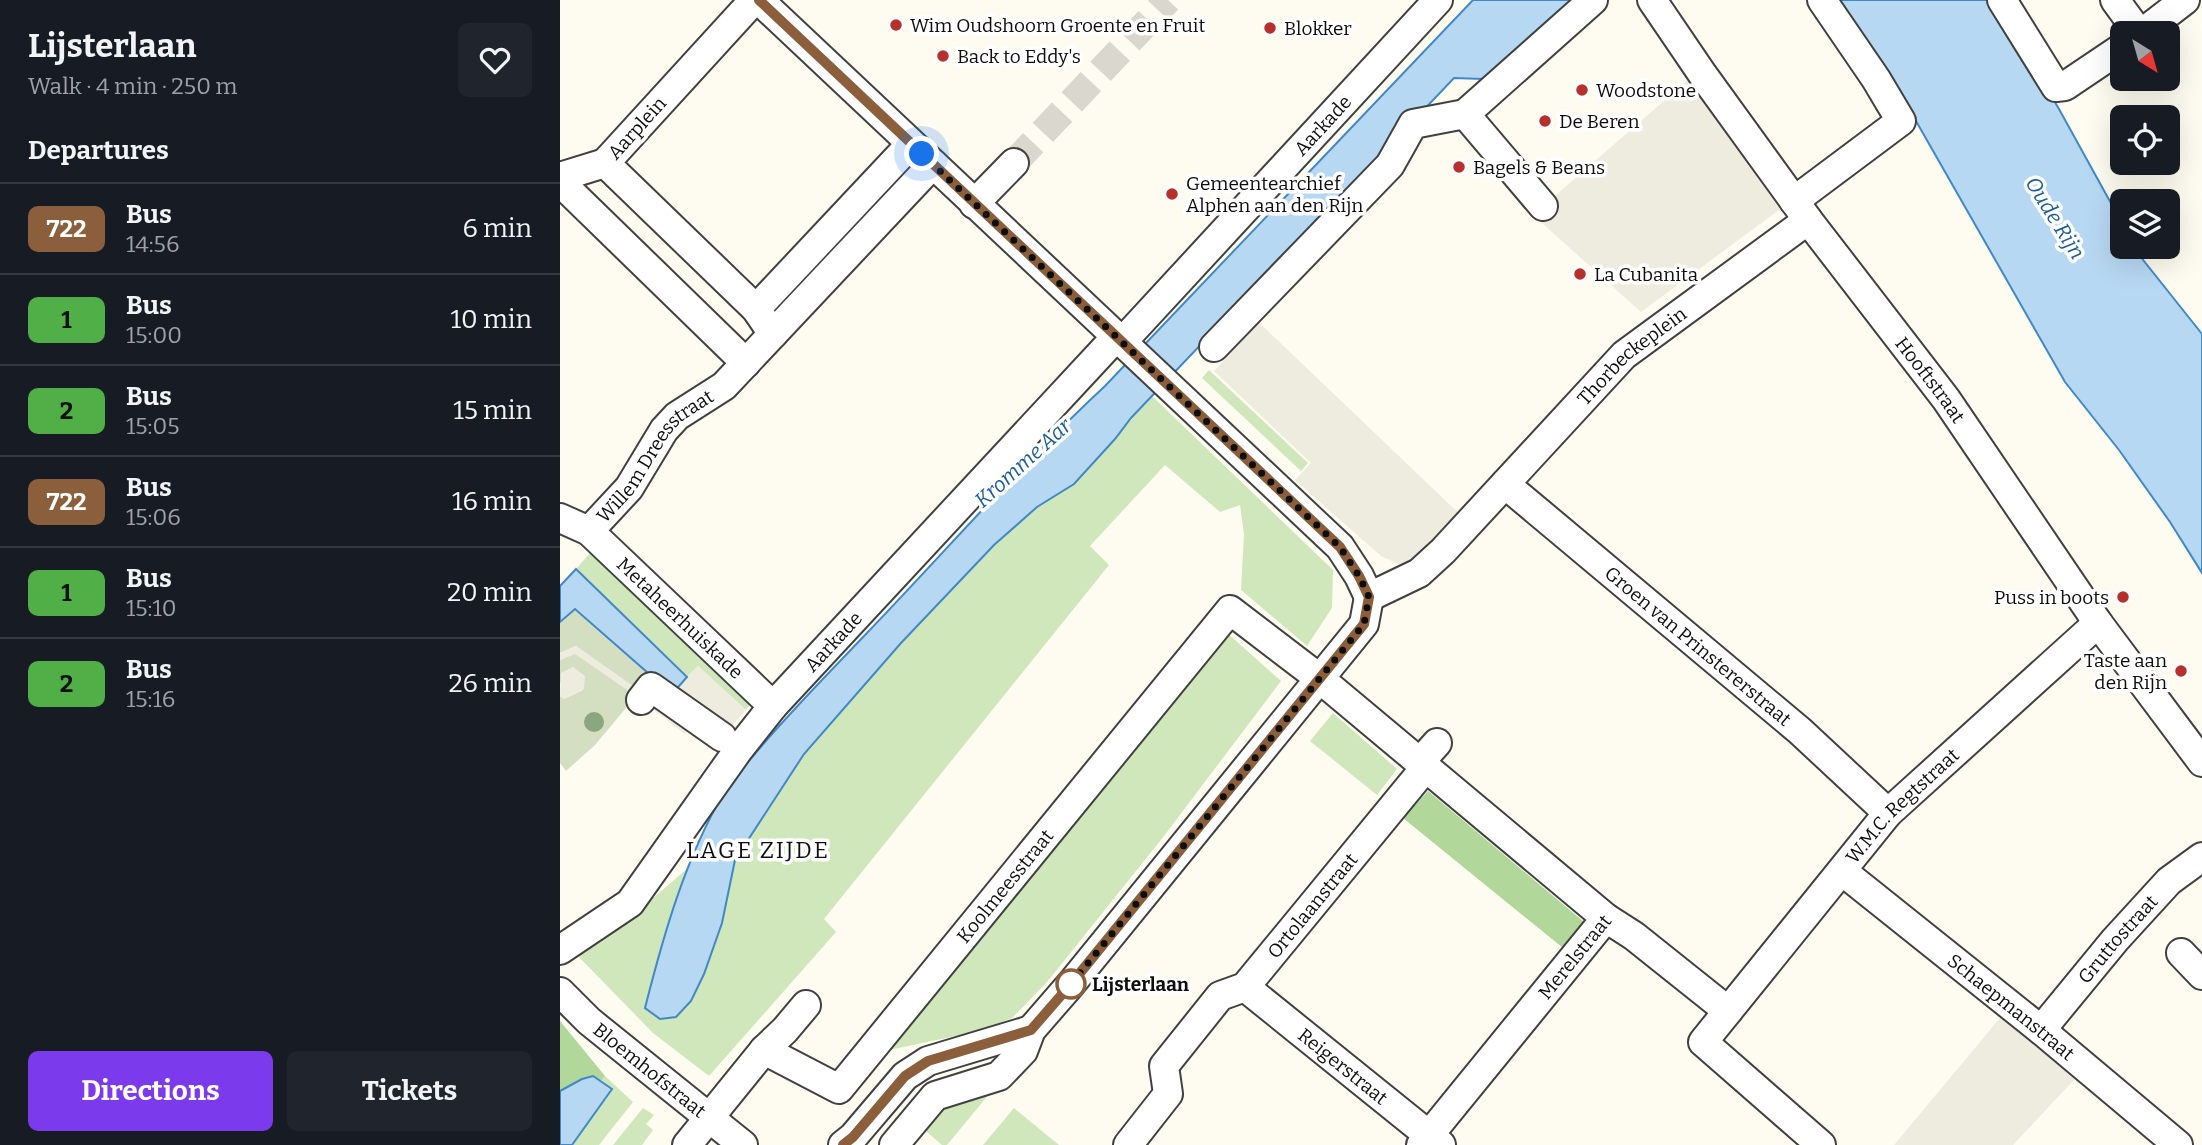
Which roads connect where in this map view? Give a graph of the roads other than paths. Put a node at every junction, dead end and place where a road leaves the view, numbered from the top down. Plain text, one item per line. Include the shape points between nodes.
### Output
1 (757, 0) edge
2 (1593, 0) edge
3 (1652, 0) edge
4 (1822, 0) edge
5 (2001, 0) edge
6 (2115, 0) edge
7 (2185, 0) edge
8 (1431, 3) edge
9 (2132, 21) edge
10 (2157, 21) edge
11 (2110, 56) edge
12 (1465, 114) junction
13 (911, 144) junction
14 (605, 163) junction
15 (1014, 163) tunnel mouth
16 (933, 164) junction
17 (560, 180) edge
18 (974, 204) junction
19 (1543, 206) dead end
20 (1801, 210) junction
21 (825, 237) junction
22 (844, 267) junction
23 (756, 309) junction
24 (773, 334) junction
25 (1120, 339) junction
26 (1214, 346) dead end
27 (747, 363) junction
28 (1505, 484) junction
29 (560, 518) edge
30 (589, 530) junction
31 (1369, 597) junction
32 (2098, 623) junction
33 (1319, 678) junction
34 (641, 700) dead end
35 (773, 706) junction
36 (722, 737) dead end
37 (1427, 758) junction
38 (2202, 762) edge
39 (1888, 813) junction
40 (2202, 856) edge
41 (1842, 871) junction
42 (1606, 918) junction
43 (560, 950) edge
44 (2181, 953) dead end
45 (2202, 975) edge
46 (1245, 987) junction
47 (560, 992) edge
48 (806, 1005) dead end
49 (1728, 1011) junction
50 (1031, 1030) junction
51 (2041, 1030) junction
52 (764, 1050) junction
53 (708, 1118) junction
54 (1815, 1140) edge
55 (1430, 1142) edge
56 (687, 1145) edge
57 (743, 1145) edge
58 (843, 1145) edge
59 (894, 1145) edge
60 (1128, 1145) edge
61 (2178, 1145) edge

1 - 13 street
1 - 14 street, Aarplein
2 - 12 street
3 - 20 street, Hooftstraat
4 - 20 street, Thorbeckeplein via 1901,121
5 - 11 street via 2056,87 2066,86
6 - 9 street
7 - 10 street
8 - 25 street, Aarkade
12 - 19 street
12 - 26 street via 1413,124 1390,165
13 - 16 street
13 - 21 street
14 - 17 street
14 - 23 street, Aarplein
15 - 18 street
16 - 18 street
16 - 22 street, Willem Dreesstraat
17 - 27 street
18 - 25 street
20 - 28 street, Thorbeckeplein via 1624,355
20 - 32 street, Hooftstraat via 1946,399
21 - 22 street
21 - 23 street
22 - 24 street, Willem Dreesstraat
23 - 24 street, Aarplein
24 - 27 street, Willem Dreesstraat
25 - 31 street via 1340,547
25 - 35 street, Aarkade
27 - 30 street, Willem Dreesstraat via 724,386 677,416 629,488
28 - 31 street, Thorbeckeplein via 1419,573
28 - 39 street, Groen van Prinstererstraat via 1800,731
29 - 30 street, Willem Dreesstraat
30 - 35 street, Metaheerhuiskade
31 - 33 street via 1364,624
32 - 38 street, Hooftstraat
32 - 39 street, W.M.C. Regtstraat
33 - 37 street
33 - 50 street
33 - 52 street, Koolmeesstraat via 1230,610 839,1089
34 - 36 street via 651,687
35 - 43 street, Aarkade via 629,902
37 - 42 street, Merelstraat
37 - 46 street, Ortolaanstraat
39 - 41 street, W.M.C. Regtstraat
40 - 51 street, Gruttostraat via 2151,900
41 - 49 street, W.M.C. Regtstraat
41 - 51 street, Schaepmanstraat
42 - 49 street
42 - 55 street, Merelstraat
44 - 45 street
46 - 55 street, Reigerstraat
46 - 60 street, Ortolaanstraat via 1220,996 1164,1066 1168,1094
47 - 53 street, Bloemhofstraat
48 - 52 street
49 - 54 street, W.M.C. Regtstraat via 1703,1042
50 - 58 street via 928,1061 905,1076
50 - 59 street via 1023,1051 999,1076 935,1096
51 - 61 street, Schaepmanstraat
52 - 53 street
53 - 56 street
53 - 57 street, Bloemhofstraat

